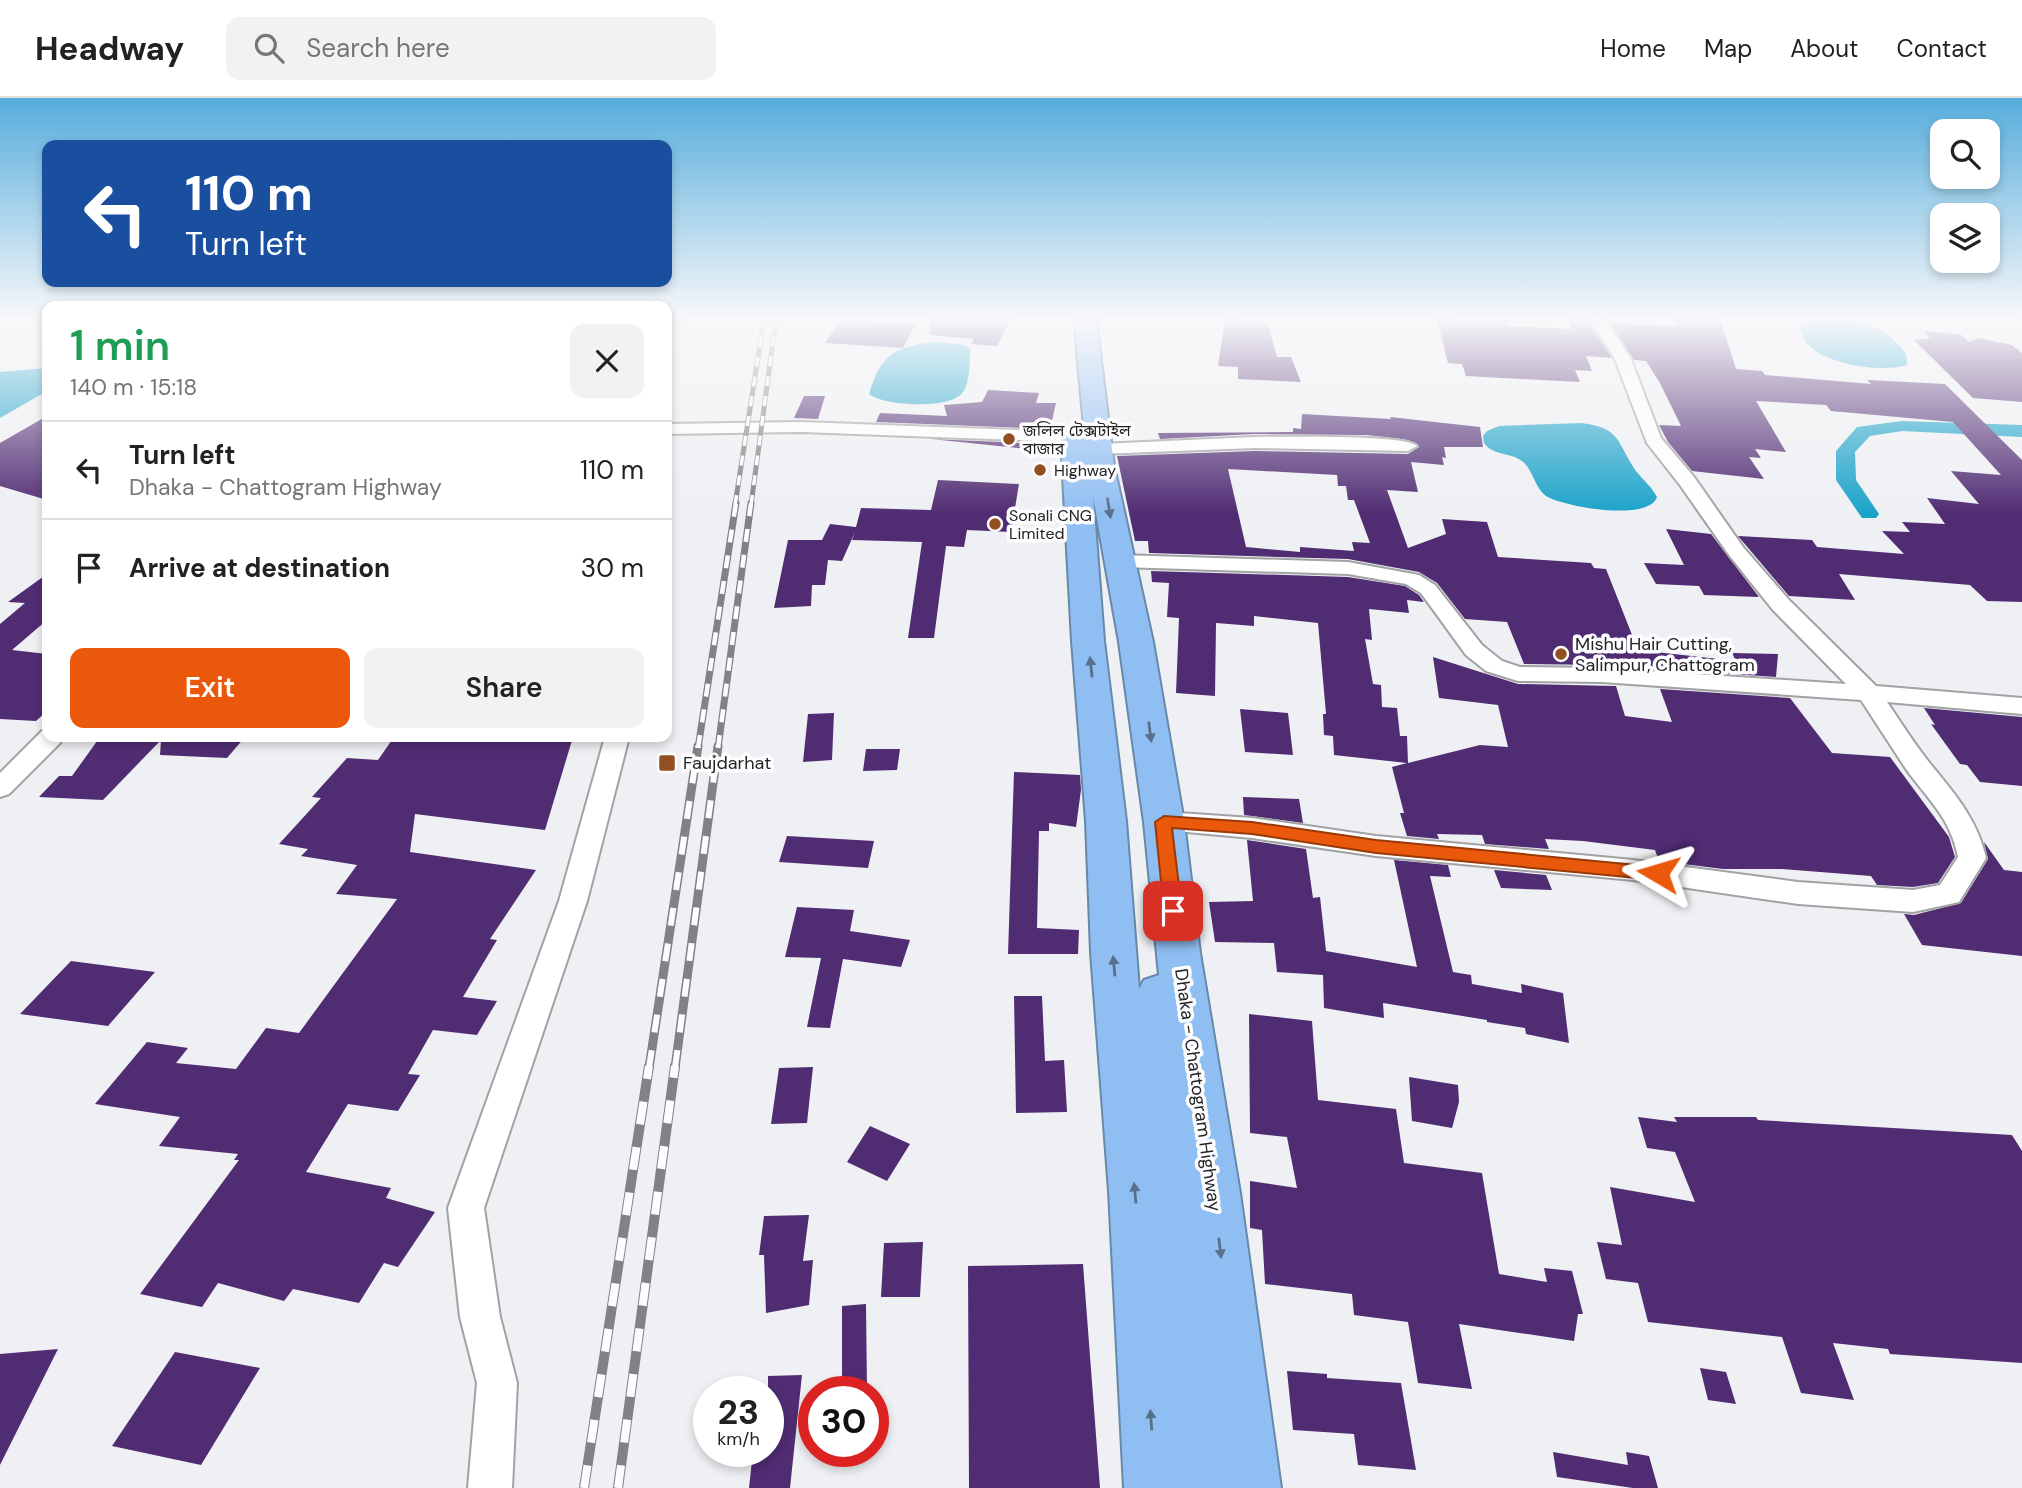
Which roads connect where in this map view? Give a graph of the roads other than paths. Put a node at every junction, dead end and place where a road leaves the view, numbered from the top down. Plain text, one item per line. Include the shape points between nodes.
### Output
1 (1075, 384) edge
2 (1086, 384) edge
3 (1632, 384) edge
4 (672, 429) edge
5 (1087, 443) junction
6 (1408, 446) dead end
7 (1120, 561) junction
8 (1868, 692) junction
9 (2022, 706) edge
10 (46, 742) edge
11 (616, 742) edge
12 (0, 788) edge
13 (1166, 846) junction
14 (490, 1488) edge
15 (1156, 1488) edge
16 (1196, 1488) edge
17 (1249, 1488) edge

1 - 5 highway, Dhaka - Chattogram Highway
2 - 5 highway, Dhaka - Chattogram Highway
3 - 8 street via 1653,439 1736,551
4 - 5 street via 802,427
5 - 6 street
5 -> 7 highway, Dhaka - Chattogram Highway
15 -> 5 highway, Dhaka - Chattogram Highway via 1106,821 1088,641
7 - 8 street via 1348,568 1412,579 1428,589 1474,650 1493,666 1518,674
7 -> 13 highway, Dhaka - Chattogram Highway
8 - 9 street
8 - 13 street via 1966,834 1972,858 1949,894 1913,901 1798,893 1252,828
10 - 12 street
11 - 14 street via 573,901 466,1208 480,1317 497,1383
13 - 16 highway via 1158,964
13 -> 17 highway, Dhaka - Chattogram Highway

